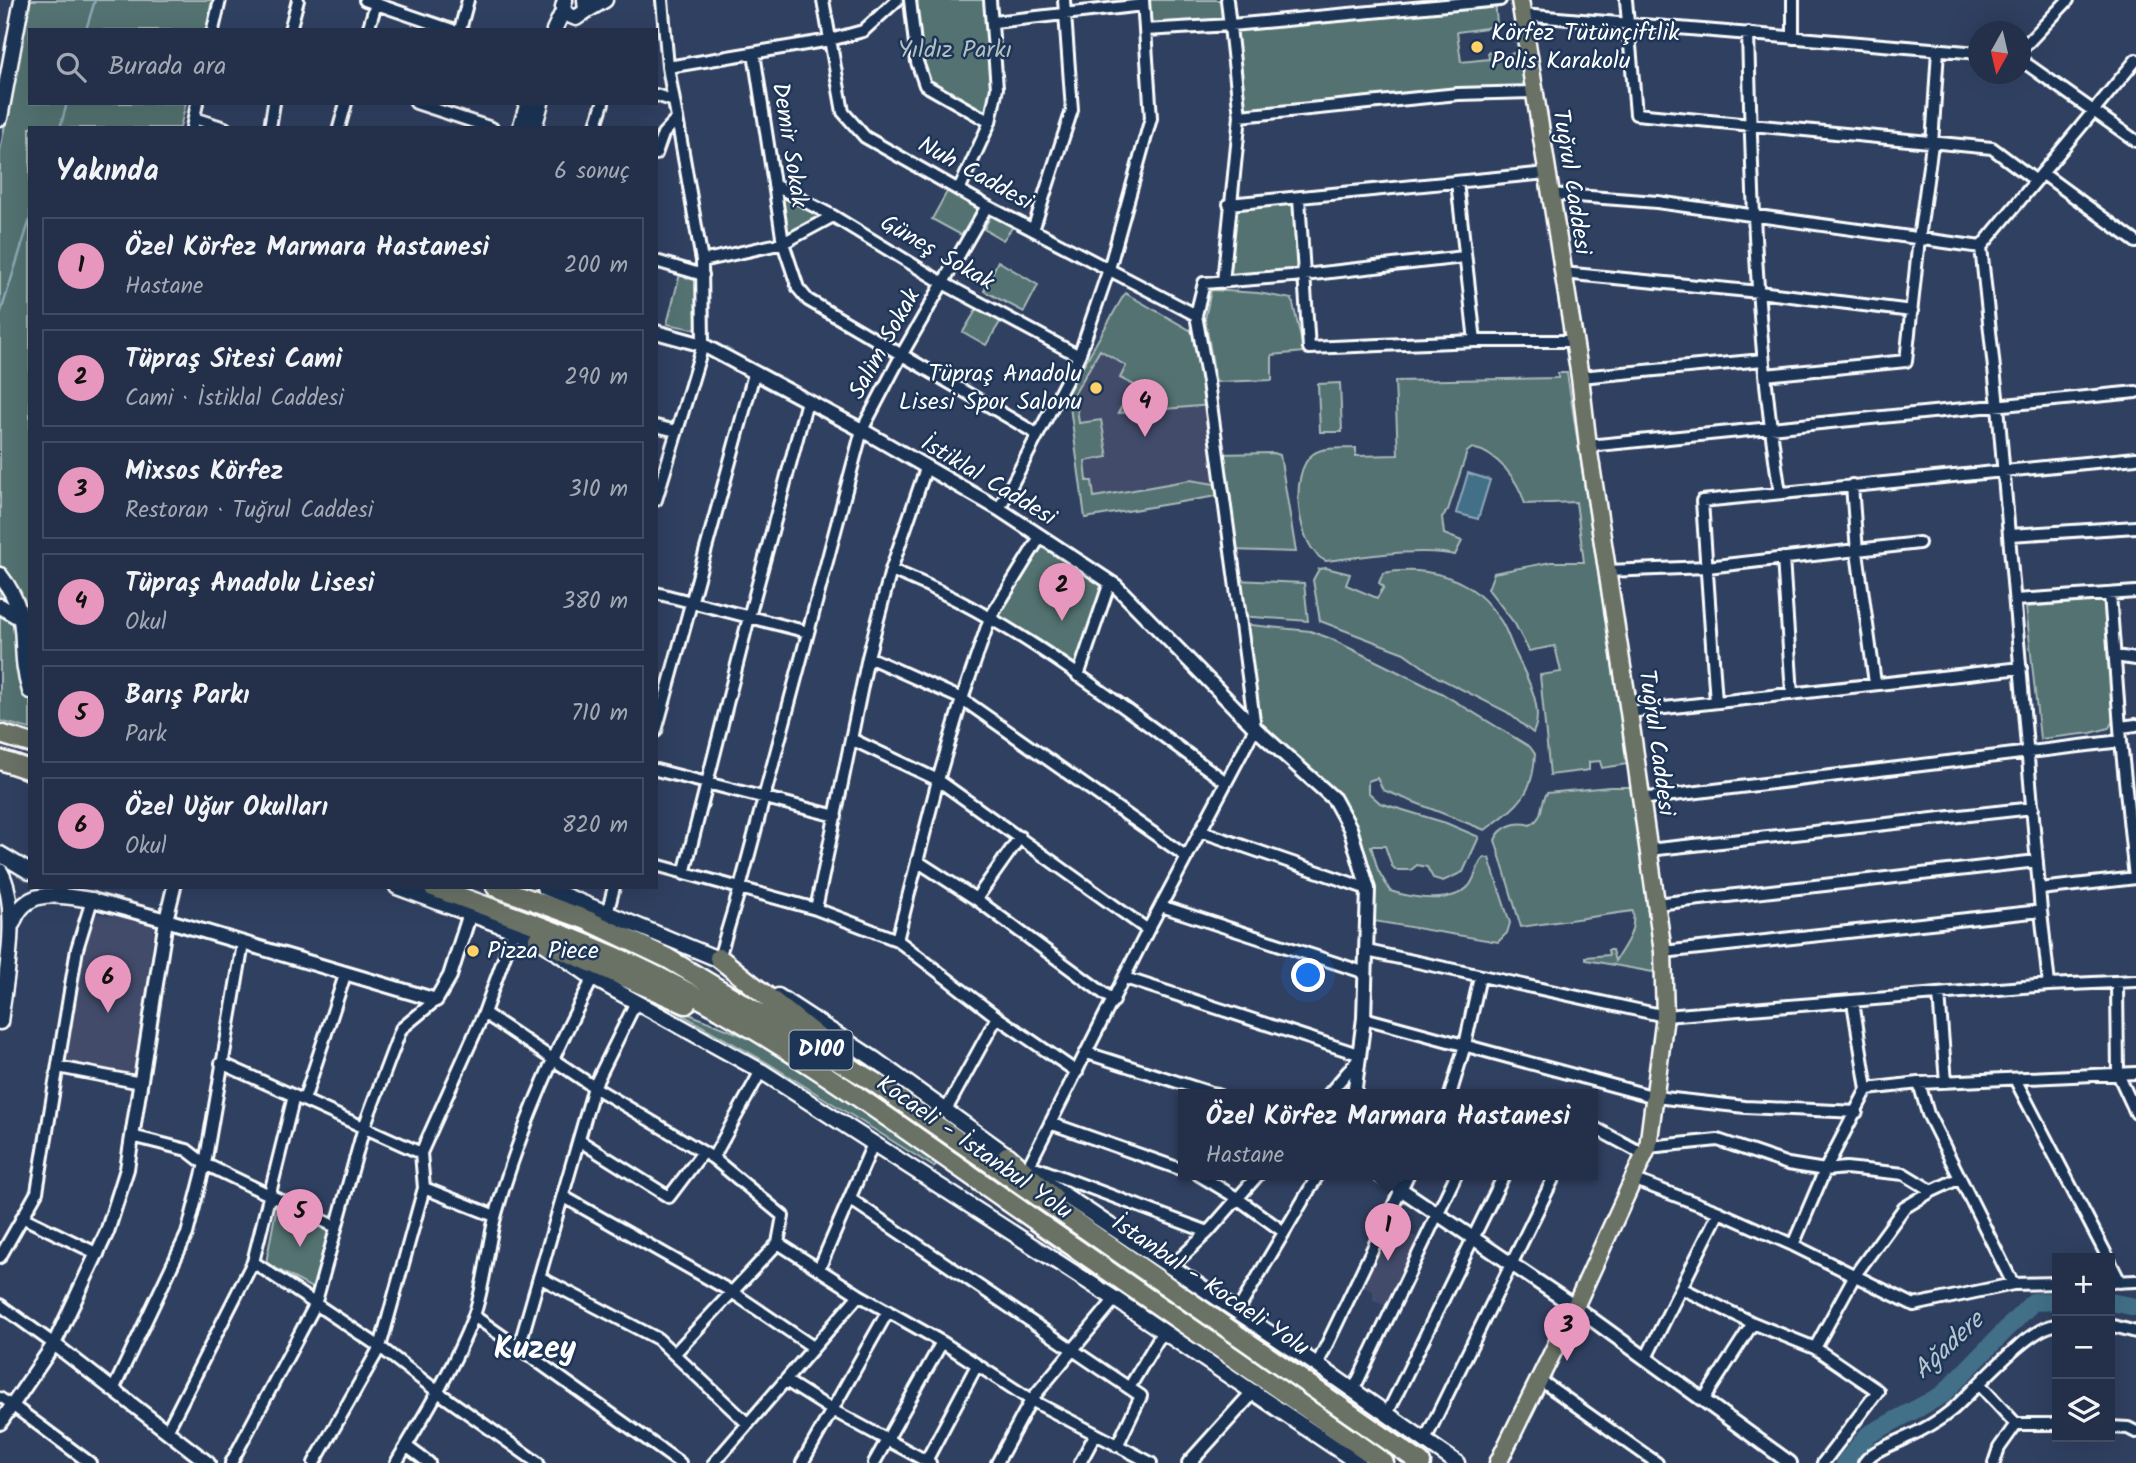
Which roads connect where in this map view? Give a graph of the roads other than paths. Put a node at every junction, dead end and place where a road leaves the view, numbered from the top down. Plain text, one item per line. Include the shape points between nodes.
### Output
1 (22, 0) edge
2 (220, 0) edge
3 (298, 0) edge
4 (468, 0) edge
5 (605, 0) edge
6 (662, 0) edge
7 (823, 0) edge
8 (897, 0) edge
9 (910, 0) edge
10 (990, 0) edge
11 (1064, 0) edge
12 (1227, 0) edge
13 (1500, 0) edge
14 (1626, 0) edge
15 (1793, 0) edge
16 (2068, 0) edge
17 (370, 2) edge
18 (1143, 2) edge
19 (1521, 7) edge
20 (574, 12) edge
21 (1065, 12) junction
22 (994, 22) junction
23 (1628, 23) junction
24 (1231, 25) junction
25 (213, 28) edge
26 (291, 28) edge
27 (368, 28) edge
28 (446, 28) edge
29 (461, 28) edge
30 (556, 28) edge
31 (1145, 30) junction
32 (1748, 33) junction
33 (1793, 38) junction
34 (2031, 39) edge
35 (830, 40) junction
36 (1938, 50) junction
37 (1968, 52) edge
38 (754, 53) junction
39 (2136, 60) edge
40 (668, 67) junction
41 (2031, 67) edge
42 (1533, 92) junction
43 (658, 97) edge
44 (674, 101) junction
45 (197, 105) edge
46 (274, 105) edge
47 (345, 105) edge
48 (422, 105) edge
49 (527, 105) edge
50 (540, 105) edge
51 (602, 105) edge
52 (2095, 110) junction
53 (1240, 116) junction
54 (0, 118) edge
55 (677, 119) junction
56 (990, 122) junction
57 (193, 123) edge
58 (212, 126) edge
59 (270, 126) edge
60 (340, 126) edge
61 (486, 126) edge
62 (521, 126) edge
63 (535, 126) edge
64 (596, 126) edge
65 (1750, 127) junction
66 (2136, 141) edge
67 (1932, 144) junction
68 (658, 148) edge
69 (1546, 173) junction
70 (2039, 177) junction
71 (1457, 182) junction
72 (774, 185) junction
73 (959, 190) junction
74 (1550, 194) junction
75 (1299, 199) junction
76 (1229, 204) junction
77 (987, 206) junction
78 (832, 216) junction
79 (1753, 217) junction
80 (1033, 230) junction
81 (1919, 239) junction
82 (2136, 242) edge
83 (783, 243) junction
84 (1981, 247) junction
85 (1464, 257) junction
86 (702, 261) junction
87 (658, 262) edge
88 (1109, 269) junction
89 (1563, 273) junction
90 (703, 275) junction
91 (1304, 275) junction
92 (1223, 282) junction
93 (943, 283) junction
94 (1759, 292) junction
95 (1912, 311) junction
96 (1196, 315) junction
97 (658, 333) edge
98 (1475, 341) junction
99 (1574, 341) junction
100 (703, 345) junction
101 (902, 355) junction
102 (1079, 356) junction
103 (1763, 360) junction
104 (754, 374) junction
105 (1765, 375) junction
106 (1580, 377) junction
107 (2136, 392) edge
108 (807, 401) junction
109 (1998, 406) junction
110 (658, 426) edge
111 (1770, 428) junction
112 (862, 430) junction
113 (676, 431) junction
114 (1037, 433) junction
115 (1588, 446) junction
116 (2136, 458) edge
117 (926, 468) junction
118 (2004, 470) junction
119 (1852, 485) junction
120 (1780, 492) junction
121 (658, 493) edge
122 (999, 509) junction
123 (2136, 527) edge
124 (2010, 535) junction
125 (1040, 537) junction
126 (1919, 543) dead end
127 (1857, 552) junction
128 (1783, 558) junction
129 (1707, 567) junction
130 (891, 570) junction
131 (1607, 571) junction
132 (0, 575) edge
133 (1110, 582) junction
134 (2136, 592) edge
135 (658, 594) edge
136 (2110, 594) junction
137 (2015, 600) junction
138 (691, 602) junction
139 (0, 606) edge
140 (749, 617) junction
141 (990, 618) junction
142 (22, 619) junction
143 (28, 629) edge
144 (807, 632) junction
145 (2115, 656) junction
146 (868, 657) junction
147 (2136, 659) edge
148 (2021, 668) junction
149 (1078, 676) junction
150 (1875, 683) junction
151 (28, 685) edge
152 (1792, 694) junction
153 (962, 699) junction
154 (1716, 702) junction
155 (1629, 712) junction
156 (658, 724) edge
157 (2136, 725) edge
158 (2121, 727) junction
159 (1255, 728) junction
160 (0, 733) edge
161 (28, 737) edge
162 (851, 739) junction
163 (2121, 741) junction
164 (28, 742) edge
165 (2028, 753) junction
166 (0, 759) edge
167 (28, 767) edge
168 (0, 769) edge
169 (658, 771) edge
170 (28, 777) edge
171 (938, 780) junction
172 (1226, 782) junction
173 (707, 784) junction
174 (764, 797) junction
175 (1640, 799) junction
176 (2132, 802) edge
177 (2033, 808) junction
178 (836, 816) junction
179 (1200, 831) junction
180 (1020, 837) junction
181 (1648, 850) junction
182 (0, 854) edge
183 (1187, 857) junction
184 (2038, 861) junction
185 (917, 862) junction
186 (658, 866) edge
187 (0, 871) edge
188 (28, 871) edge
189 (684, 874) junction
190 (2136, 878) edge
191 (740, 888) junction
192 (67, 889) edge
193 (174, 889) edge
194 (403, 889) edge
195 (439, 889) edge
196 (502, 889) edge
197 (549, 889) edge
198 (613, 889) edge
199 (1368, 889) junction
200 (2040, 889) junction
201 (976, 899) junction
202 (92, 900) junction
203 (1656, 904) junction
204 (1161, 906) junction
205 (816, 909) junction
206 (2041, 911) junction
207 (471, 913) junction
208 (607, 914) junction
209 (166, 920) junction
210 (514, 930) junction
211 (1148, 930) junction
212 (10, 931) junction
213 (538, 939) junction
214 (897, 940) junction
215 (243, 944) junction
216 (1367, 951) junction
217 (1663, 952) junction
218 (719, 958) junction
219 (1366, 973) junction
220 (345, 975) junction
221 (1480, 976) junction
222 (593, 978) junction
223 (1125, 978) junction
224 (2136, 981) edge
225 (2117, 982) junction
226 (2049, 985) junction
227 (1939, 994) junction
228 (436, 1000) junction
229 (1114, 1001) junction
230 (636, 1002) junction
231 (1853, 1002) junction
232 (484, 1013) junction
233 (1665, 1016) junction
234 (997, 1017) junction
235 (1364, 1018) junction
236 (0, 1022) edge
237 (770, 1041) junction
238 (1465, 1045) junction
239 (1087, 1053) junction
240 (552, 1057) junction
241 (1357, 1058) junction
242 (221, 1063) junction
243 (58, 1066) junction
244 (761, 1071) junction
245 (1077, 1072) junction
246 (2136, 1073) edge
247 (2118, 1074) junction
248 (2015, 1079) junction
249 (874, 1082) junction
250 (1946, 1082) junction
251 (141, 1083) junction
252 (1919, 1083) junction
253 (594, 1087) junction
254 (1199, 1089) edge
255 (1333, 1089) edge
256 (1354, 1089) edge
257 (1452, 1089) edge
258 (1867, 1089) junction
259 (1655, 1097) junction
260 (299, 1098) junction
261 (946, 1110) junction
262 (1857, 1112) junction
263 (2136, 1113) edge
264 (1050, 1124) junction
265 (364, 1127) junction
266 (1598, 1129) edge
267 (132, 1136) junction
268 (580, 1141) junction
269 (873, 1144) junction
270 (1647, 1151) junction
271 (421, 1153) junction
272 (708, 1155) junction
273 (1007, 1156) junction
274 (205, 1164) junction
275 (1028, 1167) junction
276 (1178, 1168) edge
277 (1825, 1171) junction
278 (1960, 1178) junction
279 (1207, 1180) edge
280 (1253, 1180) edge
281 (1315, 1180) edge
282 (1388, 1180) edge
283 (1406, 1180) edge
284 (1454, 1180) edge
285 (1502, 1180) edge
286 (1552, 1180) edge
287 (1635, 1180) junction
288 (424, 1188) junction
289 (1401, 1189) junction
290 (1932, 1191) junction
291 (269, 1197) junction
292 (564, 1197) junction
293 (1237, 1198) junction
294 (850, 1199) junction
295 (1719, 1212) junction
296 (1438, 1214) junction
297 (495, 1216) junction
298 (22, 1217) junction
299 (336, 1227) junction
300 (1208, 1232) junction
301 (1284, 1232) junction
302 (1473, 1238) junction
303 (778, 1243) junction
304 (1793, 1245) junction
305 (2105, 1253) edge
306 (98, 1254) junction
307 (1122, 1256) junction
308 (0, 1257) edge
309 (253, 1262) junction
310 (1510, 1264) junction
311 (1171, 1267) junction
312 (819, 1269) junction
313 (1855, 1275) junction
314 (539, 1278) junction
315 (2136, 1281) edge
316 (2115, 1282) edge
317 (2052, 1283) edge
318 (2013, 1284) junction
319 (1681, 1288) junction
320 (732, 1292) junction
321 (859, 1295) junction
322 (1115, 1299) junction
323 (0, 1305) edge
324 (315, 1305) junction
325 (1575, 1307) junction
326 (888, 1311) junction
327 (1237, 1312) junction
328 (474, 1316) junction
329 (1753, 1323) junction
330 (2052, 1325) edge
331 (2115, 1326) edge
332 (1163, 1331) junction
333 (2136, 1332) edge
334 (942, 1342) junction
335 (54, 1345) junction
336 (519, 1347) junction
337 (813, 1347) junction
338 (380, 1348) junction
339 (1072, 1348) junction
340 (1815, 1348) junction
341 (674, 1354) junction
342 (1647, 1358) junction
343 (977, 1365) junction
344 (1317, 1365) junction
345 (1540, 1380) junction
346 (786, 1381) junction
347 (1979, 1384) junction
348 (1129, 1388) junction
349 (113, 1390) junction
350 (1254, 1391) junction
351 (1353, 1391) junction
352 (438, 1392) junction
353 (0, 1397) edge
354 (1704, 1399) junction
355 (1031, 1400) junction
356 (12, 1405) junction
357 (832, 1410) junction
358 (1387, 1414) junction
359 (0, 1423) edge
360 (748, 1424) junction
361 (2016, 1424) junction
362 (2052, 1424) edge
363 (2115, 1427) edge
364 (167, 1431) junction
365 (2136, 1432) edge
366 (1095, 1435) junction
367 (886, 1440) junction
368 (1425, 1440) junction
369 (406, 1446) junction
370 (1117, 1446) junction
371 (928, 1462) edge
372 (90, 1463) edge
373 (208, 1463) edge
374 (231, 1463) edge
375 (314, 1463) edge
376 (396, 1463) edge
377 (429, 1463) edge
378 (538, 1463) edge
379 (680, 1463) edge
380 (714, 1463) edge
381 (802, 1463) edge
382 (874, 1463) edge
383 (997, 1463) edge
384 (1080, 1463) edge
385 (1151, 1463) edge
386 (1189, 1463) edge
387 (1358, 1463) edge
388 (1384, 1463) edge
389 (1420, 1463) edge
390 (1457, 1463) edge
391 (1498, 1463) edge
392 (1657, 1463) edge
393 (1790, 1463) edge
394 (1823, 1463) edge
395 (1864, 1463) edge
396 (1994, 1463) edge

1 - 54 main road
2 - 25 street
3 - 26 street
4 - 29 street
5 - 20 main road
6 - 40 street
7 - 35 street, Nuh Caddesi
8 - 35 street via 863,31
9 - 56 street via 917,62 925,85
10 - 22 street
11 - 21 street
12 - 24 street
13 - 24 street
14 - 23 street
15 - 33 street
16 - 34 street
17 - 27 street
17 - 28 street
18 - 21 street
18 - 31 street
19 - 23 street
19 - 42 main road, Tuğrul Caddesi
20 - 30 main road
21 - 22 street
21 - 80 street via 1072,110
22 - 56 street via 998,88
23 - 32 street
23 - 65 street via 1636,114
24 - 31 street
24 - 53 street
31 - 88 street via 1151,117
32 - 33 street
32 - 65 street
33 - 36 street
35 - 38 street
35 - 73 street, Nuh Caddesi via 844,112 865,137
36 - 37 street
36 - 67 street
38 - 40 street
38 - 72 street, Demir Sokak
39 - 52 street
40 - 44 street
41 - 52 street
42 - 53 street via 1458,94
42 - 69 main road, Tuğrul Caddesi
43 - 44 street
44 - 55 street
45 - 57 street
46 - 59 street
47 - 60 street
48 - 61 street
49 - 62 main road
50 - 63 main road
51 - 64 street
52 - 66 street
52 - 70 street
53 - 76 street
55 - 68 street via 663,134
55 - 86 street
56 - 73 street
57 - 58 street
65 - 67 street
65 - 79 street
67 - 70 street via 1992,148
67 - 81 street
69 - 71 street
69 - 74 main road, Tuğrul Caddesi
70 - 82 street
70 - 84 street
71 - 75 street
71 - 85 street
72 - 78 street, Güneş Sokak
72 - 83 street, Demir Sokak
73 - 77 street, Nuh Caddesi
74 - 79 street via 1657,202
74 - 89 main road, Tuğrul Caddesi
75 - 76 street
75 - 91 street
76 - 92 street
77 - 80 street, Nuh Caddesi
77 - 93 street, Salim Sokak
78 - 83 street
78 - 93 street, Güneş Sokak
79 - 81 street
79 - 94 street
80 - 88 street, Nuh Caddesi
81 - 84 street
81 - 95 street
83 - 86 street
83 - 101 street, Demir Sokak via 798,288 808,300
84 - 109 street
85 - 91 street
85 - 98 street
86 - 90 street
87 - 90 street
88 - 96 street, Nuh Caddesi
88 - 102 street
89 - 94 street
89 - 99 main road, Tuğrul Caddesi
90 - 100 street
91 - 92 street
91 - 98 street via 1309,348
92 - 96 street via 1205,283
93 - 101 street, Salim Sokak
93 - 102 street, Güneş Sokak
94 - 95 street
94 - 103 street
95 - 105 street via 1906,361
96 - 159 street
97 - 100 street, İstiklal Caddesi
98 - 99 street
99 - 106 main road, Tuğrul Caddesi
100 - 104 street, İstiklal Caddesi
100 - 113 street
101 - 112 street, Salim Sokak
101 - 114 street, Demir Sokak
102 - 114 street
103 - 105 street
103 - 106 street
104 - 108 street, İstiklal Caddesi
104 - 138 street
105 - 111 street
106 - 115 main road, Tuğrul Caddesi
107 - 109 street
108 - 112 street, İstiklal Caddesi
108 - 140 street
109 - 111 street
109 - 118 street
110 - 113 street
111 - 115 street
111 - 120 street
112 - 117 street, İstiklal Caddesi
112 - 144 street, Salim Sokak
113 - 121 street
114 - 122 street
115 - 131 main road, Tuğrul Caddesi
116 - 118 street
117 - 122 street, İstiklal Caddesi
117 - 130 street
118 - 119 street
118 - 124 street
119 - 120 street
119 - 127 street
120 - 129 street via 1702,501
122 - 125 street, İstiklal Caddesi
123 - 124 street
124 - 137 street
125 - 133 street, İstiklal Caddesi
125 - 141 street
126 - 127 street
127 - 128 street
127 - 150 street
128 - 129 street
128 - 152 street
129 - 131 street
129 - 154 street
130 - 141 street
130 - 146 street
131 - 155 main road, Tuğrul Caddesi
132 - 142 main road via 15,595
133 - 149 street
133 - 159 street, İstiklal Caddesi
134 - 136 street
135 - 138 street
136 - 137 street
136 - 145 street
137 - 148 street
138 - 140 street
138 - 156 street
139 - 142 main road
140 - 144 street
140 - 173 street
141 - 149 street
141 - 153 street
142 - 143 street
142 - 151 main road
144 - 174 street, Salim Sokak
145 - 147 street
145 - 158 street
146 - 153 street
146 - 162 street
148 - 150 street
148 - 165 street
149 - 172 street
150 - 152 street
152 - 154 street
153 - 171 street
153 - 183 street
154 - 155 street
155 - 175 main road, Tuğrul Caddesi
157 - 158 street
158 - 163 street
159 - 172 street
159 - 199 street, İstiklal Caddesi via 1334,799 1350,828
160 - 161 highway
160 - 164 highway
162 - 171 street
162 - 178 street
163 - 165 street
163 - 176 street
165 - 175 street
165 - 177 street
166 - 167 highway
168 - 170 main road
169 - 173 street
171 - 180 street
171 - 185 street
172 - 179 street
173 - 174 street
173 - 189 street
174 - 178 street
174 - 191 street, Salim Sokak
175 - 181 main road, Tuğrul Caddesi
176 - 190 street
177 - 181 street
177 - 184 street
178 - 205 street
179 - 183 street
179 - 199 street
180 - 201 street
180 - 211 street
181 - 203 main road, Tuğrul Caddesi
182 - 188 main road
183 - 204 street
184 - 200 street
184 - 203 street
185 - 201 street
185 - 214 street
186 - 189 street
187 - 212 main road
189 - 191 street
190 - 200 street
191 - 205 street
191 - 218 street, Salim Sokak
192 - 202 main road
193 - 209 street
194 - 207 main road
195 - 237 highway, Kocaeli - İstanbul Yolu / D100 via 579,940 658,977
196 - 249 highway, İstanbul - Kocaeli Yolu / D100 via 587,920 667,958
197 - 208 main road
198 - 208 street
199 - 216 street, İstiklal Caddesi
200 - 206 street
201 - 229 street
202 - 209 street
202 - 212 main road via 41,896 18,909
202 - 243 street via 77,949
203 - 217 main road, Tuğrul Caddesi
204 - 211 street
204 - 219 street
205 - 214 street
206 - 217 street
206 - 226 street
207 - 210 main road
207 - 228 street via 450,975
208 - 218 main road
209 - 215 street
209 - 251 street
210 - 213 main road
210 - 232 street
211 - 223 street
212 - 236 main road
213 - 222 main road
213 - 237 highway
214 - 234 street
215 - 220 street
215 - 242 street
216 - 219 street, İstiklal Caddesi
216 - 221 street
217 - 233 main road, Tuğrul Caddesi
218 - 249 highway
218 - 261 main road
219 - 235 street, İstiklal Caddesi
220 - 228 street
220 - 260 street
221 - 233 street
221 - 238 street
222 - 230 main road
222 - 240 street
223 - 229 street
223 - 241 street
224 - 225 street
225 - 226 street
225 - 247 street
226 - 227 street
227 - 231 street
227 - 250 street
228 - 265 street via 401,1029
229 - 239 street
230 - 244 main road
230 - 253 street
231 - 233 street
231 - 258 street
232 - 240 street
232 - 271 street
233 - 259 main road, Tuğrul Caddesi
234 - 245 street
234 - 261 street
235 - 238 street
235 - 241 street, İstiklal Caddesi
237 - 388 highway, Kocaeli - İstanbul Yolu / D100 via 871,1106
238 - 257 street
238 - 259 street
239 - 245 street
239 - 254 street
240 - 253 street
240 - 297 street via 519,1136
241 - 255 street
241 - 256 street, İstiklal Caddesi
242 - 260 street
242 - 274 street
243 - 251 street
243 - 298 street via 37,1192
244 - 269 main road
244 - 272 street
245 - 264 street
246 - 247 street
247 - 248 street
247 - 263 street
248 - 250 street
248 - 305 street
249 - 307 highway, İstanbul - Kocaeli Yolu / D100
250 - 252 street
251 - 267 street
252 - 258 street
252 - 278 street via 1928,1114
253 - 268 street
253 - 272 street
258 - 262 street
259 - 262 street
259 - 270 main road, Tuğrul Caddesi
260 - 265 street
260 - 291 street
261 - 273 main road
262 - 277 street
264 - 275 street
264 - 276 street
265 - 271 street
265 - 299 street
266 - 270 street
267 - 274 street via 187,1150
267 - 306 street via 127,1169
268 - 272 street via 669,1197
268 - 292 street
269 - 294 street
269 - 322 main road
270 - 277 street via 1718,1140 1788,1164
270 - 287 main road, Tuğrul Caddesi
271 - 288 street
272 - 303 street via 783,1216
273 - 275 main road
273 - 307 highway
274 - 291 street
274 - 349 street via 187,1234
275 - 300 street
275 - 311 main road
277 - 290 street via 1846,1168 1904,1174
277 - 304 street
278 - 290 street
278 - 318 street
279 - 293 street
280 - 293 street
281 - 301 street
282 - 289 street
283 - 289 street
284 - 296 street
285 - 302 street
286 - 310 street
287 - 295 street
287 - 325 main road, Tuğrul Caddesi
288 - 297 street
288 - 338 street
289 - 296 street
289 - 344 street
290 - 313 street via 1904,1208
291 - 299 street
291 - 309 street
292 - 314 street
292 - 320 street
293 - 300 street
293 - 301 street
294 - 312 street
294 - 339 street
295 - 304 street
295 - 319 street
296 - 302 street
296 - 351 street
297 - 328 street
298 - 306 street
298 - 308 street
299 - 324 street
300 - 311 street
301 - 327 street
302 - 310 street
302 - 358 street
303 - 312 street
303 - 320 street
304 - 313 street
306 - 335 street
307 - 389 highway, İstanbul - Kocaeli Yolu / D100
309 - 324 street
309 - 364 street
310 - 325 street
310 - 368 street
311 - 327 main road
312 - 321 street
313 - 318 street via 1914,1305
313 - 340 street
314 - 336 street
314 - 341 street via 658,1339
315 - 316 street
317 - 318 street
319 - 329 street
319 - 342 street
320 - 337 street
320 - 341 street
321 - 326 street
321 - 337 street
322 - 332 main road
322 - 339 street
323 - 335 street
324 - 338 street
324 - 374 street
325 - 342 street
325 - 345 main road, Tuğrul Caddesi
326 - 334 street
326 - 357 street
327 - 344 main road
328 - 336 street
328 - 352 street
329 - 340 street
329 - 354 street
330 - 347 street via 2017,1348
331 - 333 street
332 - 348 street
332 - 350 main road
334 - 343 street
334 - 367 street
335 - 349 street
335 - 356 street
336 - 379 street
337 - 346 street
338 - 352 street
338 - 375 street
339 - 348 street
339 - 355 street
340 - 394 street via 1878,1391
341 - 360 street
342 - 354 street
343 - 355 street
343 - 371 street
344 - 351 main road
345 - 391 main road, Tuğrul Caddesi
345 - 392 street
346 - 357 street
346 - 360 street
347 - 361 street
347 - 395 street via 1951,1411 1869,1455
348 - 370 street via 1141,1396
349 - 364 street
350 - 386 street
350 - 387 main road
351 - 358 main road
352 - 369 street
352 - 378 street
353 - 356 street
354 - 393 street
355 - 366 street
355 - 383 street
356 - 359 street
356 - 372 street
357 - 367 street
357 - 381 street
358 - 368 main road
360 - 380 street
361 - 362 street
361 - 396 street via 1998,1448
363 - 365 street
364 - 373 street
366 - 370 street
366 - 384 street
367 - 371 street
367 - 382 street
368 - 390 main road
369 - 376 street
369 - 377 street
370 - 385 street

